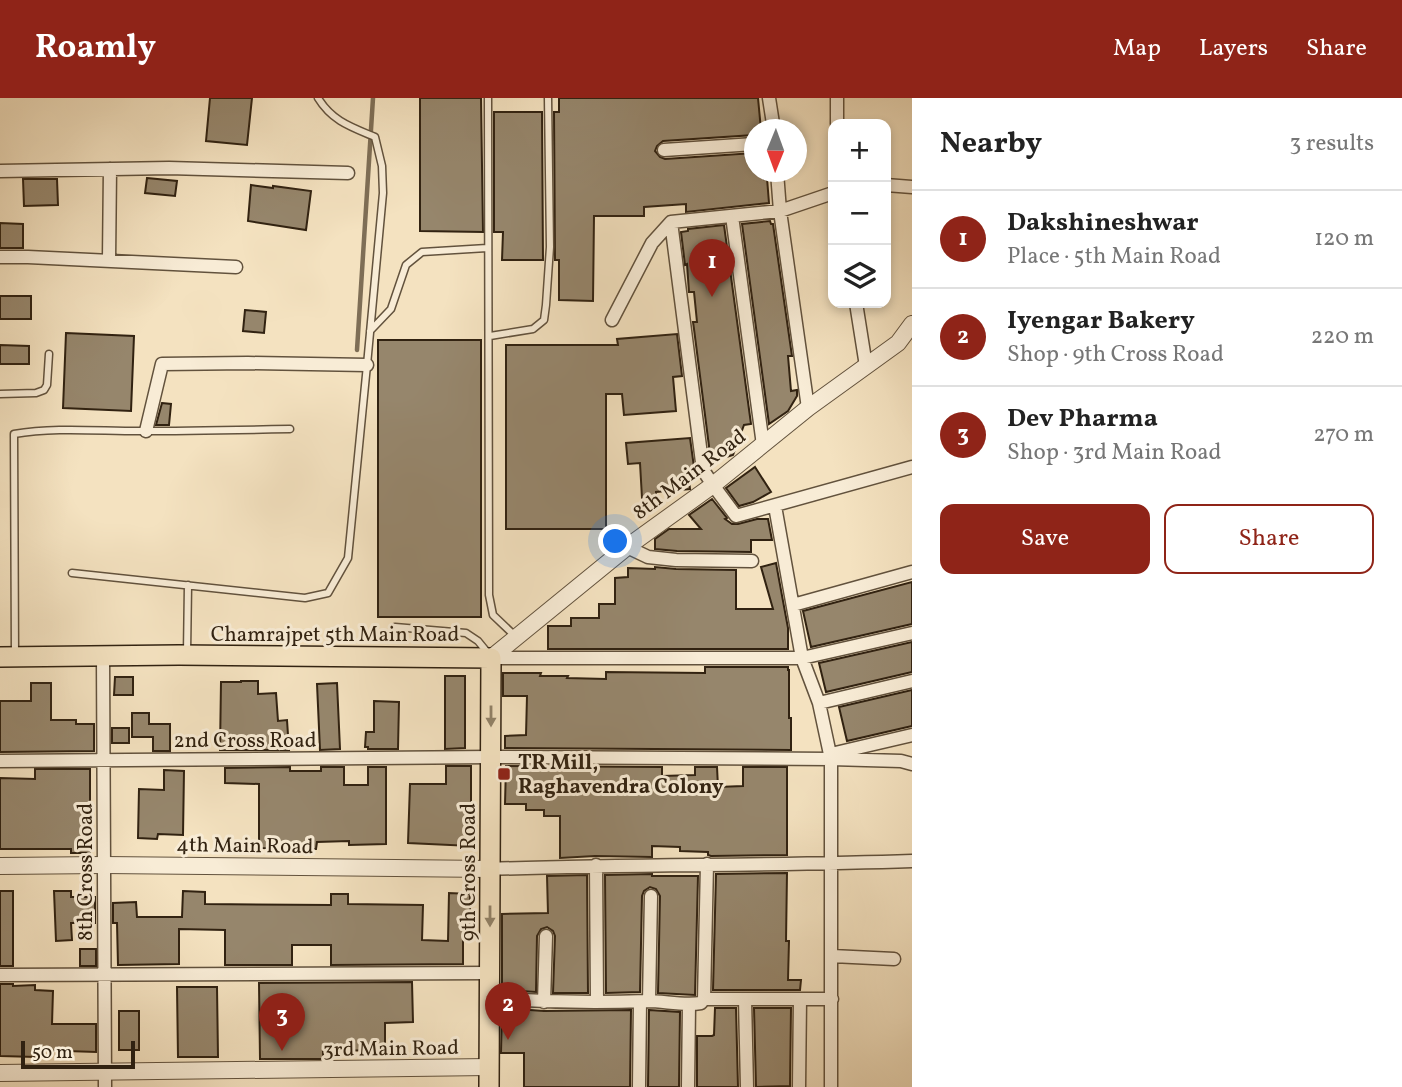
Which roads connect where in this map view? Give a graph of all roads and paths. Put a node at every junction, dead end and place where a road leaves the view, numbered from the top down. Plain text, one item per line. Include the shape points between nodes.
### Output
1 (318, 98) edge
2 (488, 98) edge
3 (548, 98) edge
4 (769, 98) edge
5 (837, 98) edge
6 (772, 119) edge
7 (837, 119) edge
8 (744, 145) edge
9 (664, 150) dead end
10 (110, 169) junction
11 (0, 171) edge
12 (348, 173) dead end
13 (779, 182) edge
14 (891, 185) edge
15 (912, 187) edge
16 (828, 195) edge
17 (780, 211) junction
18 (732, 216) junction
19 (671, 222) junction
20 (487, 248) junction
21 (0, 257) edge
22 (109, 260) junction
23 (236, 267) dead end
24 (857, 308) edge
25 (612, 320) dead end
26 (912, 324) edge
27 (370, 331) junction
28 (489, 336) junction
29 (905, 342) edge
30 (49, 354) dead end
31 (368, 365) junction
32 (866, 366) junction
33 (0, 394) edge
34 (808, 408) junction
35 (290, 429) dead end
36 (146, 431) junction
37 (763, 445) junction
38 (912, 467) edge
39 (713, 485) junction
40 (775, 506) junction
41 (627, 547) junction
42 (752, 561) dead end
43 (912, 572) edge
44 (72, 573) dead end
45 (188, 585) junction
46 (793, 605) junction
47 (395, 627) dead end
48 (912, 633) edge
49 (517, 637) junction
50 (183, 655) junction
51 (103, 656) junction
52 (7, 657) edge
53 (491, 658) junction
54 (802, 658) junction
55 (912, 681) edge
56 (818, 703) junction
57 (912, 735) edge
58 (491, 757) junction
59 (830, 757) junction
60 (104, 760) junction
61 (0, 761) edge
62 (912, 764) edge
63 (912, 861) edge
64 (104, 864) junction
65 (707, 864) junction
66 (831, 864) junction
67 (596, 865) junction
68 (0, 866) edge
69 (490, 869) junction
70 (651, 896) dead end
71 (546, 936) dead end
72 (832, 956) junction
73 (894, 959) dead end
74 (490, 973) junction
75 (105, 974) junction
76 (0, 975) edge
77 (489, 998) junction
78 (704, 999) junction
79 (745, 999) junction
80 (800, 999) junction
81 (832, 999) junction
82 (597, 1001) junction
83 (544, 1002) junction
84 (645, 1002) junction
85 (689, 1005) junction
86 (0, 1073) edge
87 (489, 1077) edge
88 (105, 1079) edge
89 (639, 1087) edge
90 (688, 1087) edge
91 (747, 1087) edge
92 (799, 1087) edge
93 (831, 1087) edge

1 - 27 lane via 326,111 375,137 382,166
2 - 20 lane
3 - 28 lane via 550,247 544,320 533,329
4 - 6 street
5 - 7 street
8 - 9 street
10 - 11 street
10 - 12 street
10 - 22 street
13 - 17 street
14 - 15 street
16 - 17 street
17 - 18 street
17 - 34 street
18 - 19 street
18 - 37 street
19 - 25 street via 652,243
19 - 39 street via 704,470
20 - 27 lane via 422,252 406,265 391,309
20 - 28 lane
21 - 22 street
22 - 23 street
24 - 32 street
26 - 29 street, 8th Main Road
27 - 31 lane
28 - 49 lane via 489,595 493,615
29 - 32 street, 8th Main Road
30 - 33 lane via 44,390
31 - 36 street via 162,364
31 - 45 lane via 348,558 328,593 305,598
32 - 34 street, 8th Main Road
34 - 37 street, 8th Main Road
35 - 36 lane
36 - 52 lane via 14,434
37 - 39 street, 8th Main Road
38 - 40 street
39 - 40 street via 736,516
39 - 41 street, 8th Main Road
40 - 46 street
41 - 42 street via 648,557
41 - 49 street, 8th Main Road
43 - 46 street
44 - 45 lane
45 - 50 lane
46 - 54 street
47 - 53 lane via 466,633
48 - 54 street
49 - 53 street, 8th Main Road
50 - 51 main road, Chamrajpet 5th Main Road
50 - 53 main road, Chamrajpet 5th Main Road
51 - 52 main road, Chamrajpet 5th Main Road
51 - 60 street, 8th Cross Road
53 - 54 street
53 -> 58 main road, 9th Cross Road
54 - 56 street
55 - 56 street
56 - 59 street
57 - 59 street
58 - 59 street, 2nd Cross Road
58 - 60 street, 2nd Cross Road
58 - 69 main road, 9th Cross Road
59 - 62 street
59 - 66 street
60 - 61 street, 2nd Cross Road
60 - 64 street, 8th Cross Road
63 - 66 street
64 - 68 street, 4th Main Road
64 - 69 street, 4th Main Road
64 - 75 street, 8th Cross Road
65 - 66 street
65 - 67 street
65 - 78 street
66 - 72 street
67 - 69 street
67 - 82 street
69 -> 74 main road, 9th Cross Road
70 - 84 street
71 - 83 street
72 - 73 street
72 - 81 street
74 - 75 street
74 - 77 main road, 9th Cross Road
75 - 76 street
75 - 88 street, 8th Cross Road
77 - 83 street
77 - 87 main road, 9th Cross Road
78 - 79 street
78 - 85 street
79 - 80 street
79 - 91 street
80 - 81 street
80 - 92 street
81 - 93 street
82 - 83 street
82 - 84 street
84 - 85 street
84 - 89 street
85 - 90 street
86 - 88 street, 3rd Main Road
87 - 88 street, 3rd Main Road

